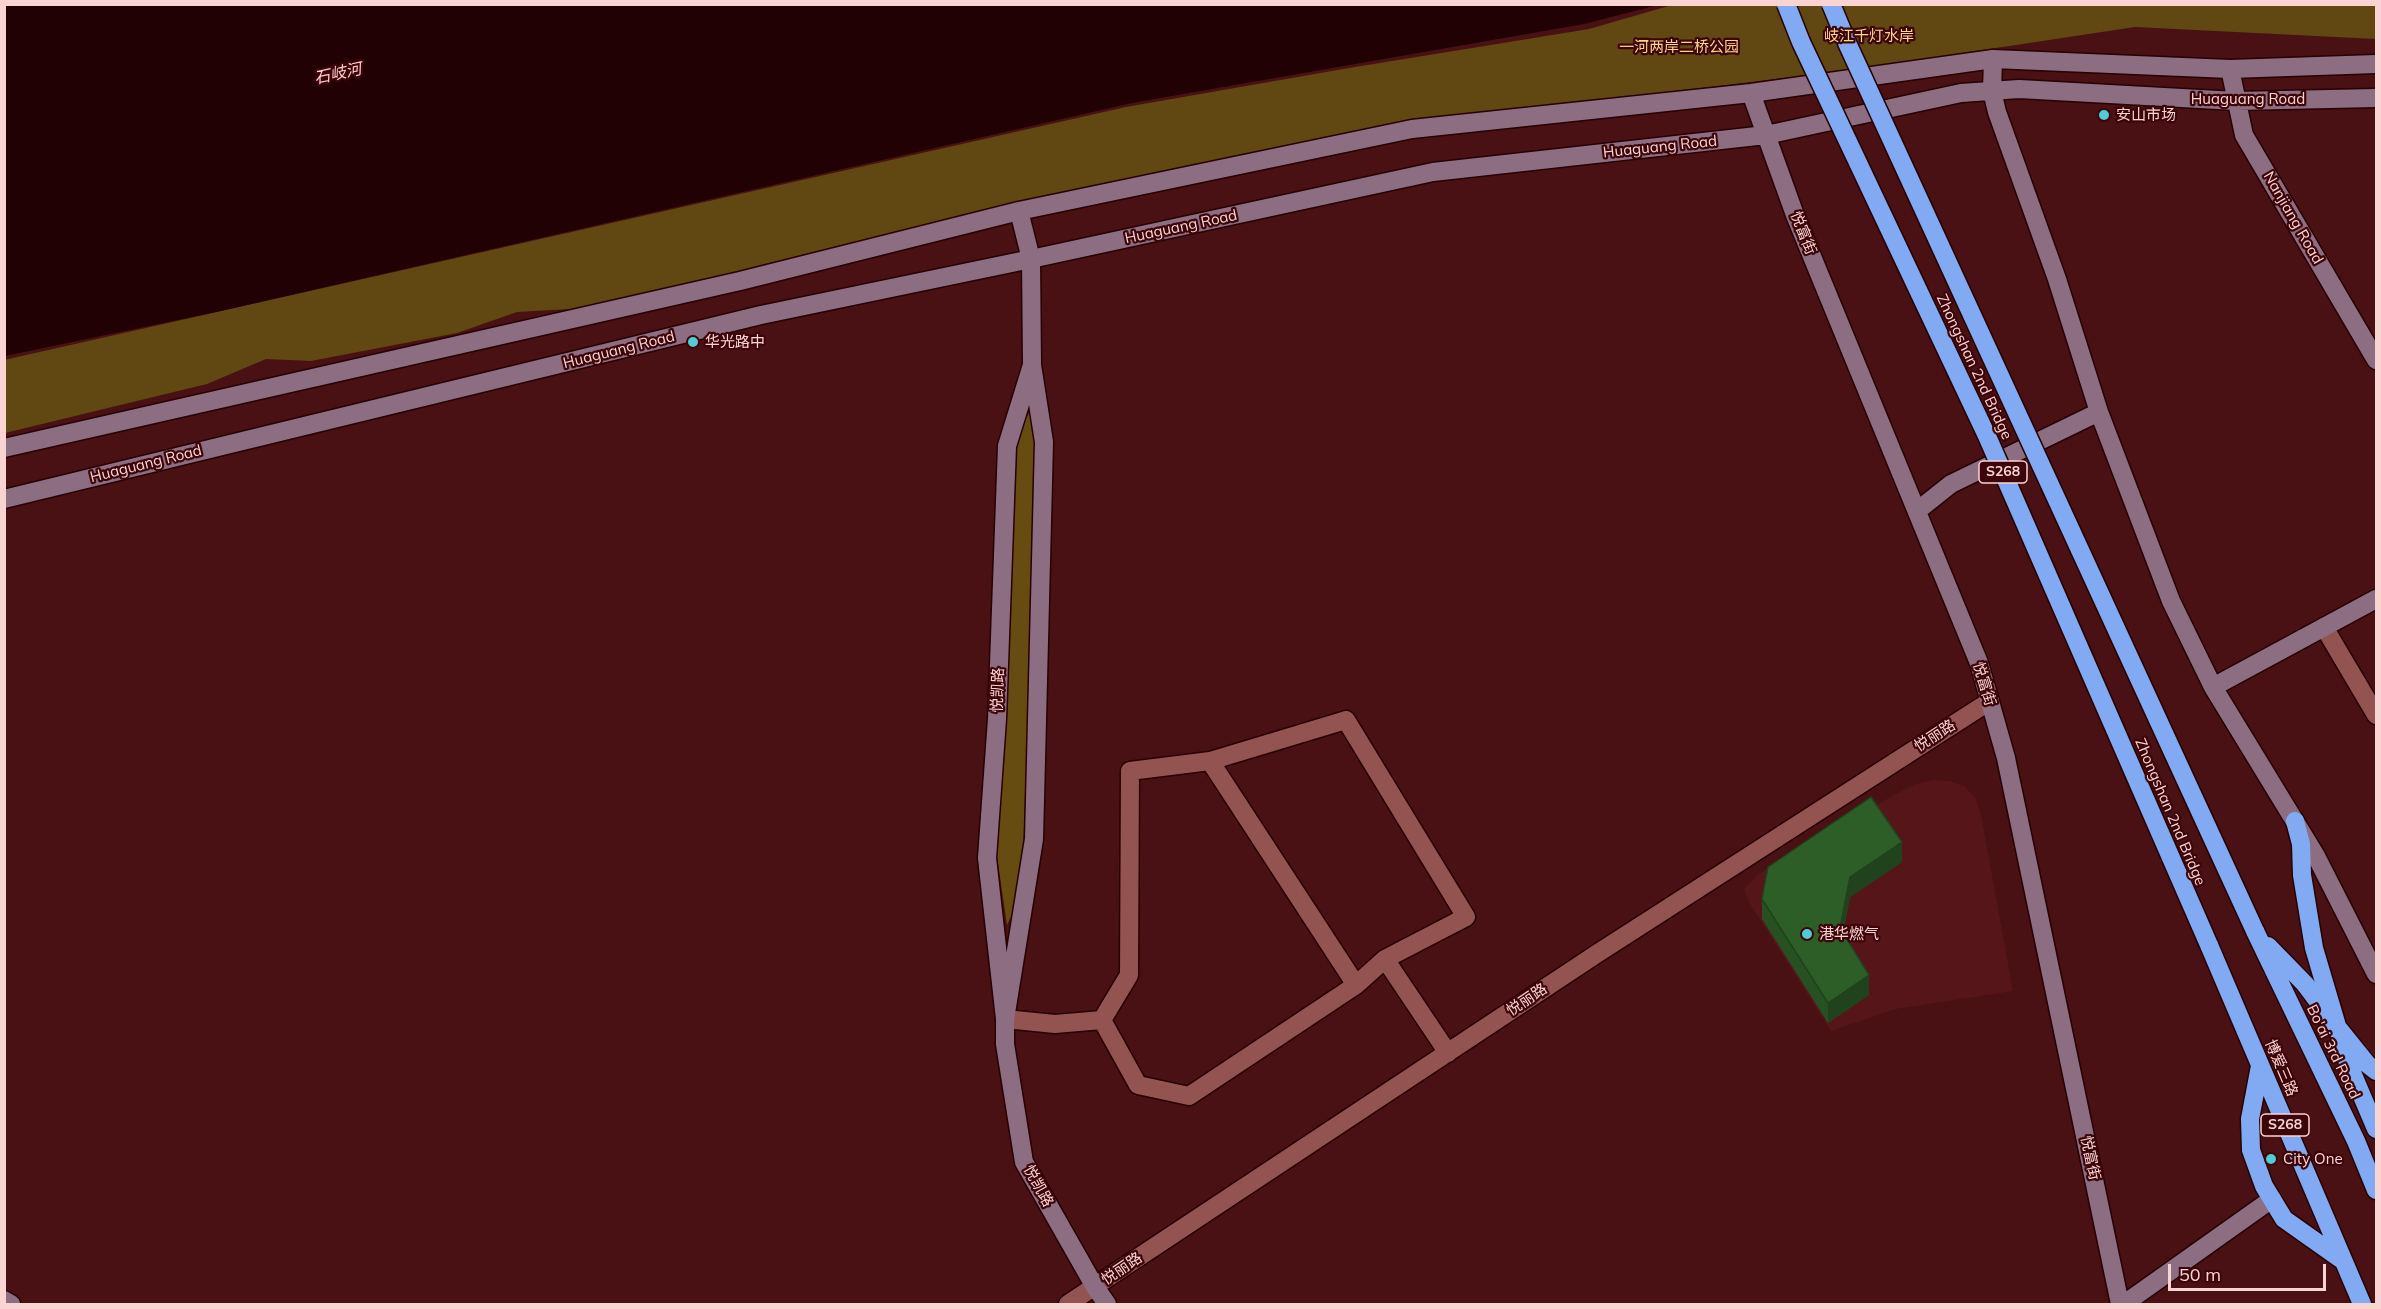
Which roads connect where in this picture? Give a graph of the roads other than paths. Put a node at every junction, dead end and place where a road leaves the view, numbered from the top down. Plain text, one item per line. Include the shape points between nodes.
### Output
1 (1786, 4) edge
2 (1831, 4) edge
3 (1993, 59) junction
4 (2376, 64) edge
5 (2230, 69) junction
6 (1992, 91) junction
7 (1750, 93) junction
8 (2376, 98) edge
9 (2236, 101) junction
10 (1766, 135) junction
11 (1019, 211) junction
12 (1031, 259) junction
13 (2376, 360) edge
14 (1032, 365) junction
15 (2099, 412) junction
16 (4, 448) edge
17 (4, 499) edge
18 (1917, 511) junction
19 (2376, 599) edge
20 (2324, 627) junction
21 (2213, 687) junction
22 (1990, 701) junction
23 (2376, 715) edge
24 (1210, 761) junction
25 (2295, 821) junction
26 (2255, 931) junction
27 (2209, 945) joint
28 (1385, 959) junction
29 (2376, 974) edge
30 (1356, 985) junction
31 (1005, 1018) junction
32 (1102, 1020) junction
33 (2338, 1028) junction
34 (1448, 1053) junction
35 (2260, 1066) junction
36 (2376, 1071) edge
37 (2376, 1129) edge
38 (2376, 1190) edge
39 (2272, 1199) junction
40 (2343, 1261) junction
41 (1095, 1287) junction
42 (4, 1300) edge
43 (11, 1305) edge
44 (1068, 1305) edge
45 (1107, 1305) edge
46 (2122, 1305) edge
47 (2362, 1305) edge

1 - 27 highway, Zhongshan 2nd Bridge / S268, bridge via 1987,436
2 - 26 highway, Zhongshan 2nd Bridge / S268, bridge
3 - 5 main road, Huaguang Road
3 - 6 main road
3 - 7 main road, Huaguang Road
4 - 5 main road, Huaguang Road
5 - 9 main road, Nanjiang Road
6 - 9 main road, Huaguang Road via 2019,89
6 - 10 main road, Huaguang Road via 1961,93
6 - 15 main road
7 - 10 main road, 悦富街
7 - 11 main road, Huaguang Road via 1412,129
8 - 9 main road, Huaguang Road
9 - 13 main road, Nanjiang Road via 2244,135
10 - 12 main road, Huaguang Road via 1433,172
10 - 18 main road, 悦富街
11 - 12 main road, 悦凯路
11 - 16 main road, Huaguang Road via 729,283
12 - 14 main road, 悦凯路
12 - 17 main road, Huaguang Road via 761,315
14 - 31 main road, 悦凯路 via 1044,442 1034,838
14 - 31 main road, 悦凯路 via 1007,446 997,719 987,858
15 - 18 main road via 1951,484
15 - 21 main road via 2171,601
18 - 22 main road, 悦富街 via 1979,663
19 - 20 main road
20 - 21 main road
20 - 23 street
21 - 25 main road
22 - 34 street, 悦丽路
22 - 46 main road, 悦富街
24 - 28 street via 1346,720 1466,917
24 - 30 street
24 - 32 street via 1130,771 1129,975
25 - 29 main road
25 - 33 highway via 2314,948
26 - 33 highway via 2305,984
26 - 38 highway, Bo'ai 3rd Road / S268
27 - 35 highway, 博爱三路 / S268
28 - 30 street
28 - 34 street
30 - 32 street via 1189,1096 1138,1085
31 - 32 street via 1055,1024
31 - 41 main road, 悦凯路 via 1005,1044 1024,1161
33 - 36 highway
33 - 37 highway
34 - 41 street, 悦丽路
35 - 39 highway via 2250,1119 2251,1150
35 - 40 highway, 博爱三路 / S268
39 - 40 highway via 2284,1219
39 - 46 main road
40 - 47 highway, 博爱三路 / S268
41 - 44 street, 悦丽路
41 - 45 main road, 悦凯路
42 - 43 main road

